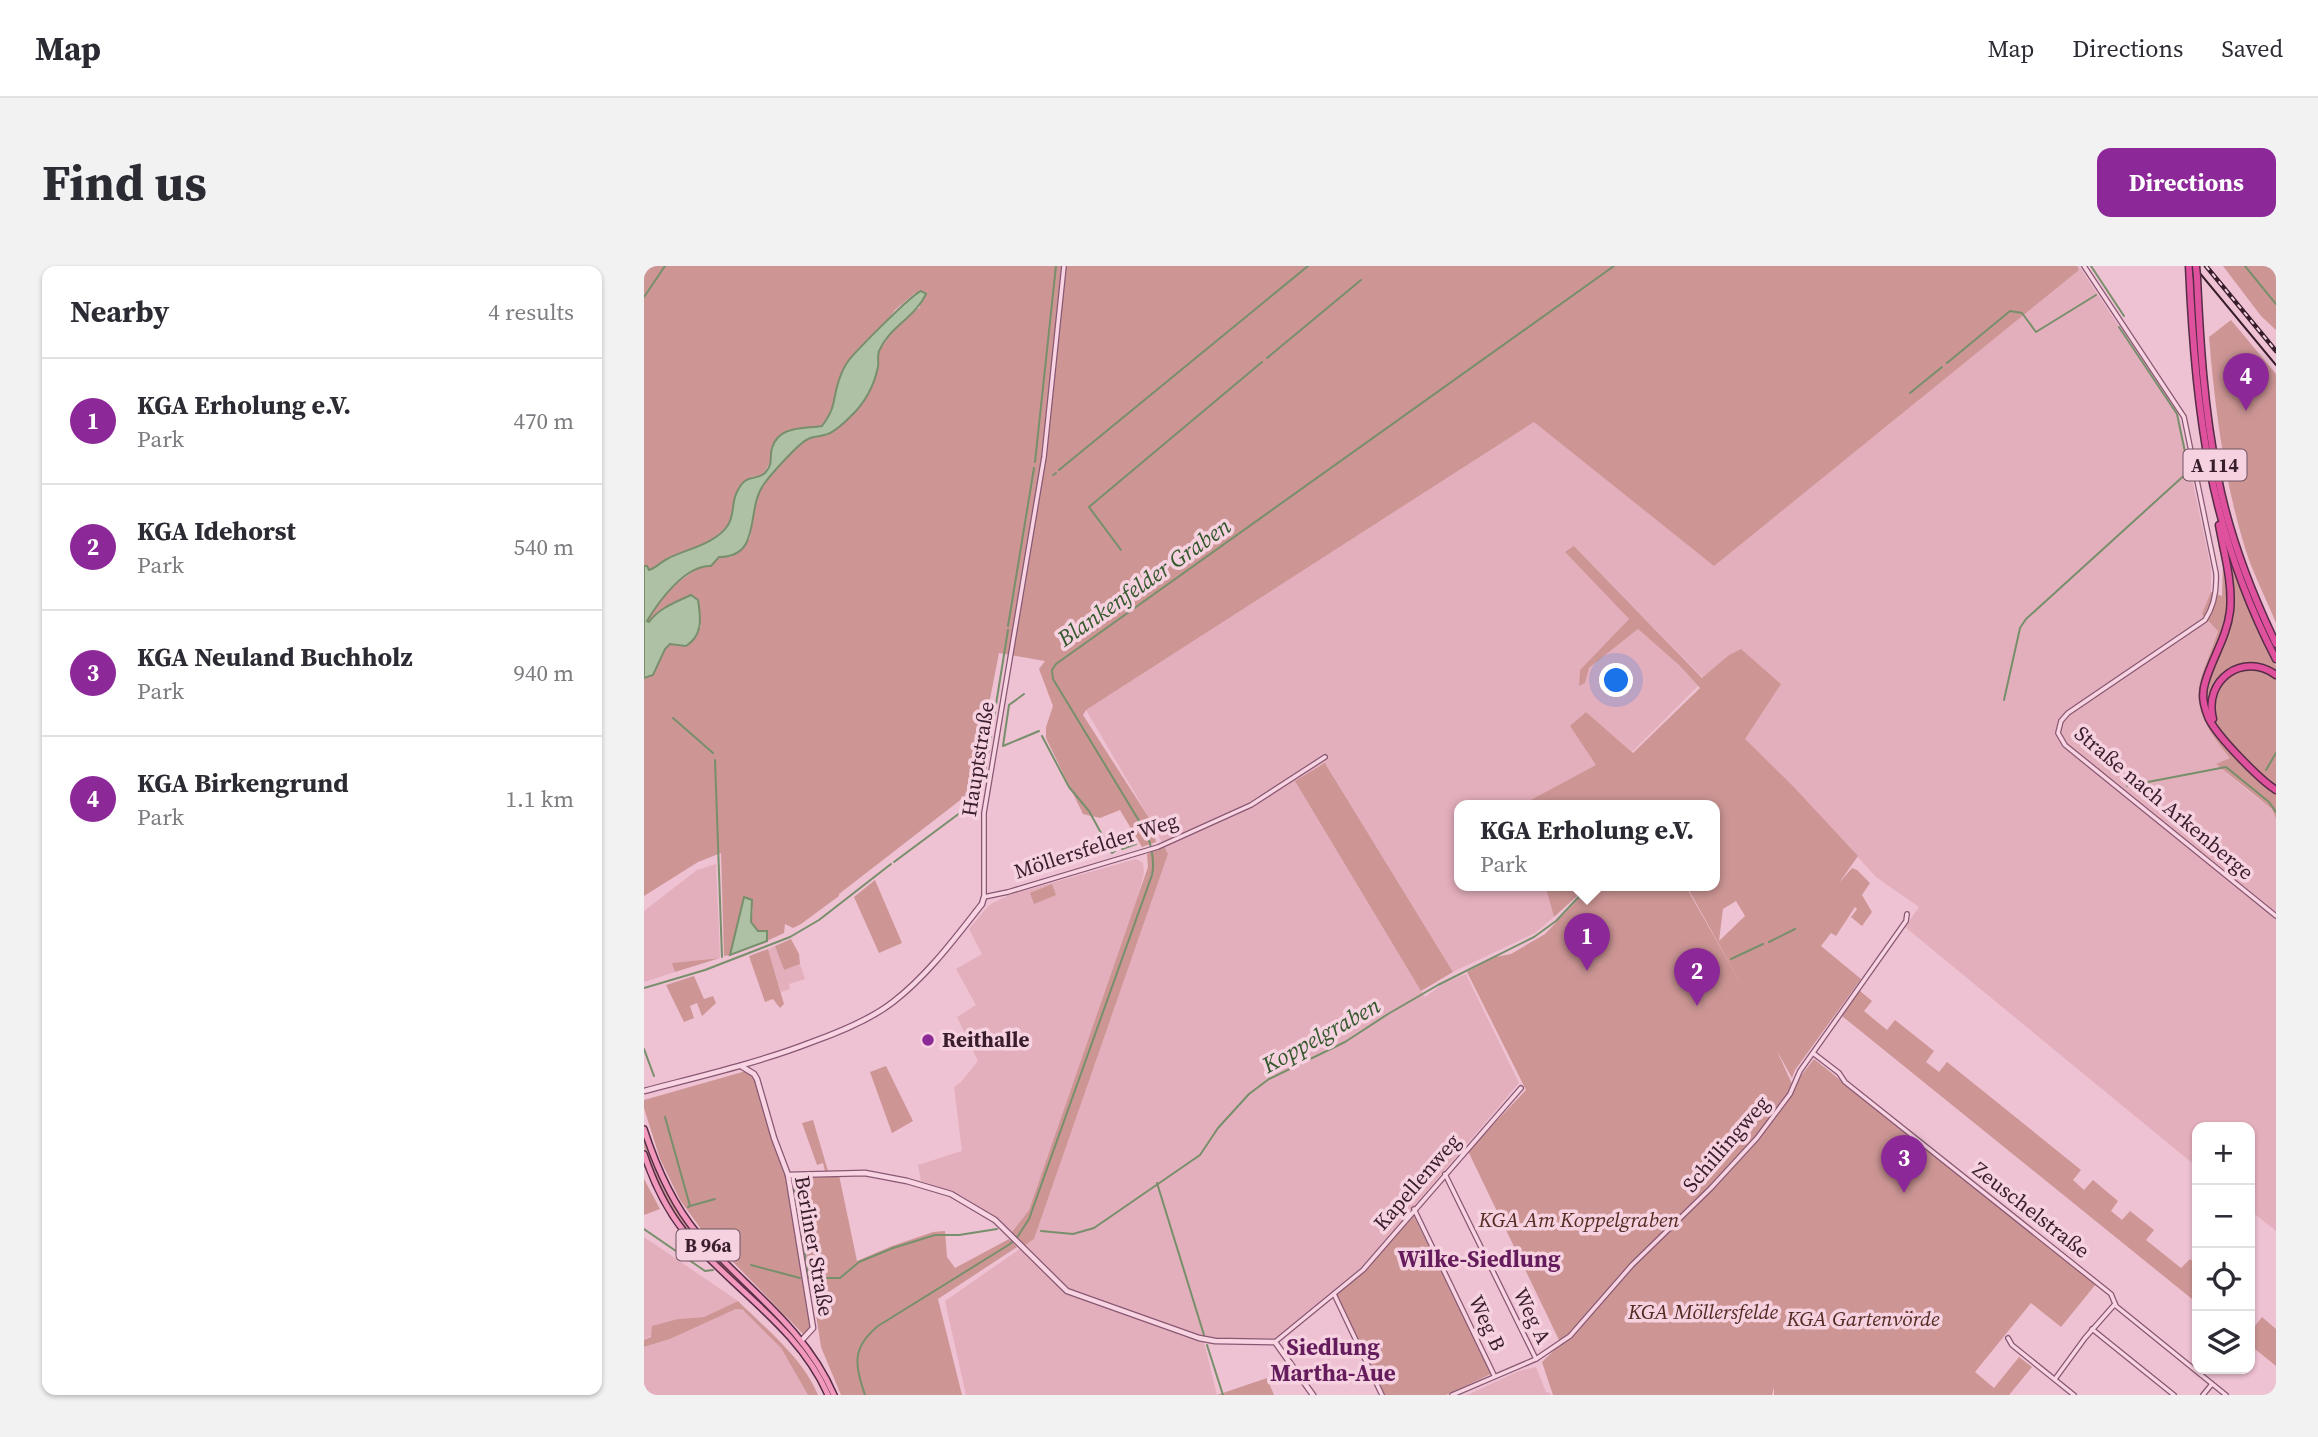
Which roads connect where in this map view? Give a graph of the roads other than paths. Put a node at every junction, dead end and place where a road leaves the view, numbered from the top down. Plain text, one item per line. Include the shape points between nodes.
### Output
1 (1064, 266) edge
2 (2084, 266) edge
3 (2192, 267) edge
4 (2211, 482) junction
5 (2276, 644) edge
6 (2276, 659) edge
7 (2276, 675) edge
8 (2220, 733) junction
9 (1325, 757) dead end
10 (2276, 790) edge
11 (984, 897) junction
12 (1908, 914) dead end
13 (2276, 916) edge
14 (1813, 1053) junction
15 (758, 1062) junction
16 (741, 1065) junction
17 (754, 1074) junction
18 (1521, 1088) dead end
19 (644, 1091) edge
20 (644, 1129) edge
21 (644, 1154) edge
22 (1445, 1174) junction
23 (788, 1175) junction
24 (1414, 1209) junction
25 (1334, 1294) junction
26 (2115, 1304) junction
27 (2092, 1329) junction
28 (2008, 1338) dead end
29 (802, 1340) junction
30 (1275, 1342) junction
31 (1536, 1359) junction
32 (1494, 1376) junction
33 (2055, 1379) junction
34 (2212, 1384) junction
35 (2065, 1388) junction
36 (828, 1395) edge
37 (834, 1395) edge
38 (1313, 1395) edge
39 (1382, 1395) edge
40 (1452, 1395) edge
41 (2059, 1395) edge
42 (2074, 1395) edge
43 (2174, 1395) edge
44 (2203, 1395) edge
45 (2226, 1395) edge

1 - 11 street, Hauptstraße via 1044,457 984,813
2 - 13 street, Straße nach Arkenberge via 2183,417 2216,589 2205,620 2068,713 2058,733 2065,745
3 - 4 highway, A 114 via 2197,389
3 - 5 highway, A 114, bridge via 2197,277 2204,389 2217,475 2240,557
4 - 6 highway, A 114 via 2238,575
4 - 8 highway via 2231,600 2228,625 2208,670 2203,698
7 - 8 highway via 2249,666 2225,676 2214,690 2211,706
8 - 10 highway
9 - 11 street, Möllersfelder Weg via 1251,805 1158,847
11 - 15 street via 940,956 891,1004 851,1026
12 - 14 street, Schillingweg
14 - 26 street, Zeuschelstraße via 2112,1294
14 - 31 street, Schillingweg via 1790,1094 1749,1147 1632,1265 1570,1336
15 - 16 street
15 - 17 street
16 - 17 street
16 - 19 street
17 - 23 street, Berliner Straße
18 - 22 street, Kapellenweg
20 - 29 main road, B 96a via 666,1184 687,1220
21 - 36 main road, B 96a via 662,1198 685,1232 797,1346
22 - 24 street, Kapellenweg
22 - 31 street, Weg A
23 - 29 street, Berliner Straße via 813,1328
23 - 30 street via 850,1172 951,1194 995,1220 1067,1291 1199,1338
24 - 25 street, Kapellenweg via 1363,1270
24 - 32 street, Weg B
25 - 30 street, Kapellenweg
25 - 39 street
26 - 27 street
26 - 34 street, Zeuschelstraße
27 - 33 street
27 - 43 street
28 - 33 street
29 - 37 main road, B 96a
30 - 38 street
31 - 32 street, Schillingweg
32 - 40 street, Schillingweg
33 - 35 street
34 - 44 street
34 - 45 street, Zeuschelstraße
35 - 41 street
35 - 42 street

